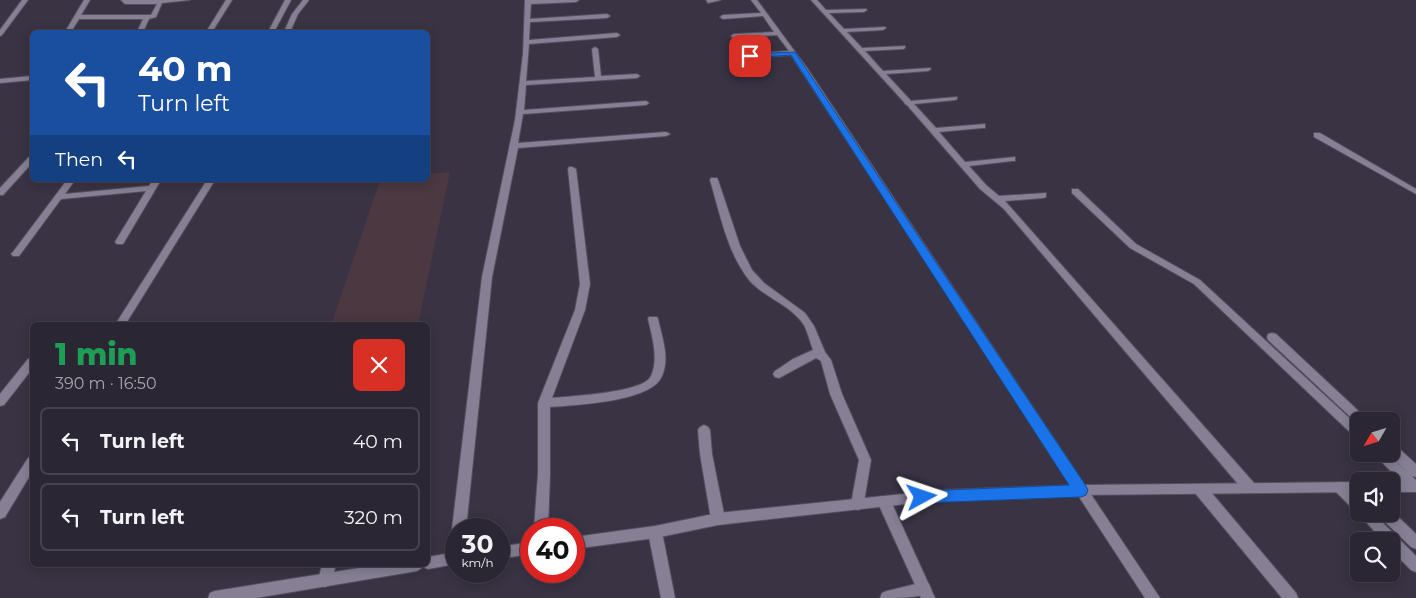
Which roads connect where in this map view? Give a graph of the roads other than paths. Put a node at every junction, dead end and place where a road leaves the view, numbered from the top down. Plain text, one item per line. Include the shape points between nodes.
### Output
1 (24, 0) edge
2 (87, 0) edge
3 (124, 0) edge
4 (182, 0) edge
5 (187, 0) edge
6 (229, 0) edge
7 (288, 0) edge
8 (306, 0) edge
9 (576, 0) edge
10 (718, 0) edge
11 (754, 0) edge
12 (814, 0) edge
13 (708, 1) edge
14 (160, 2) junction
15 (528, 2) edge
16 (864, 10) dead end
17 (825, 12) junction
18 (765, 14) junction
19 (147, 16) junction
20 (607, 16) dead end
21 (78, 17) junction
22 (723, 17) dead end
23 (526, 21) junction
24 (883, 28) dead end
25 (69, 30) edge
26 (141, 30) edge
27 (210, 30) edge
28 (272, 30) edge
29 (288, 30) edge
30 (842, 30) junction
31 (778, 32) junction
32 (0, 34) edge
33 (617, 35) dead end
34 (734, 36) dead end
35 (526, 42) junction
36 (903, 47) dead end
37 (595, 49) dead end
38 (859, 50) junction
39 (793, 53) junction
40 (750, 56) dead end
41 (928, 69) dead end
42 (880, 73) junction
43 (637, 76) dead end
44 (30, 78) edge
45 (598, 79) junction
46 (0, 81) edge
47 (523, 83) junction
48 (956, 98) dead end
49 (907, 102) junction
50 (646, 103) dead end
51 (519, 112) junction
52 (982, 126) dead end
53 (934, 130) junction
54 (666, 134) dead end
55 (1317, 135) dead end
56 (514, 146) junction
57 (1012, 159) dead end
58 (30, 161) edge
59 (964, 164) junction
60 (572, 169) dead end
61 (714, 180) dead end
62 (69, 182) edge
63 (156, 182) edge
64 (210, 182) edge
65 (152, 188) junction
66 (1075, 191) dead end
67 (1416, 192) edge
68 (0, 193) edge
69 (1043, 194) dead end
70 (58, 197) junction
71 (998, 200) junction
72 (120, 242) dead end
73 (16, 254) dead end
74 (653, 319) dead end
75 (122, 322) edge
76 (1272, 336) dead end
77 (820, 354) junction
78 (30, 364) edge
79 (779, 374) dead end
80 (0, 402) edge
81 (544, 403) junction
82 (1352, 412) edge
83 (1350, 426) edge
84 (704, 430) dead end
85 (1400, 457) edge
86 (1389, 462) edge
87 (30, 465) edge
88 (1416, 472) edge
89 (1416, 486) edge
90 (1248, 487) junction
91 (1340, 487) junction
92 (1350, 487) edge
93 (1400, 487) edge
94 (1200, 489) junction
95 (1081, 490) junction
96 (1350, 497) edge
97 (884, 501) junction
98 (858, 504) junction
99 (0, 513) edge
100 (460, 518) edge
101 (542, 518) edge
102 (718, 519) junction
103 (1374, 522) edge
104 (1394, 522) edge
105 (655, 532) junction
106 (585, 541) edge
107 (1416, 543) edge
108 (445, 560) edge
109 (430, 563) edge
110 (1416, 566) edge
111 (328, 567) edge
112 (405, 567) edge
113 (325, 580) junction
114 (926, 594) edge
115 (248, 596) edge
116 (215, 598) edge
117 (668, 598) edge
118 (887, 598) edge
119 (1153, 598) edge
120 (1291, 598) edge

1 - 32 street
2 - 21 street
3 - 14 street
4 - 5 street
4 - 14 street
6 - 27 street
7 - 28 street
8 - 29 street
9 - 15 street
10 - 13 street
11 - 18 street
12 - 17 street
14 - 19 street via 153,16
15 - 23 street
16 - 17 street
17 - 30 street
18 - 22 street
18 - 31 street
19 - 21 street
19 - 26 street
20 - 23 street
21 - 25 street
23 - 35 street
24 - 30 street
30 - 38 street
31 - 34 street
31 - 39 street
33 - 35 street
35 - 47 street
36 - 38 street
37 - 45 street
38 - 42 street
39 - 40 street
39 - 95 street
41 - 42 street
42 - 49 street
43 - 45 street
44 - 46 street
45 - 47 street
47 - 51 street
48 - 49 street
49 - 53 street
50 - 51 street
51 - 56 street
52 - 53 street
53 - 59 street
54 - 56 street
55 - 67 street
56 - 100 street via 487,277
57 - 59 street
58 - 68 street
59 - 71 street
60 - 81 street via 585,284 580,310
61 - 77 street via 741,258 753,278 807,322
62 - 70 street
63 - 65 street
64 - 75 street
65 - 70 street
65 - 72 street
66 - 83 street via 1133,246 1197,282
69 - 71 street
70 - 73 street
71 - 90 street
74 - 81 street via 661,357 657,375 650,386 599,397
76 - 82 street
77 - 79 street via 806,357
77 - 98 street via 826,360 836,394 865,460
78 - 80 street
81 - 101 street
84 - 102 street
85 - 88 street
86 - 89 street
87 - 99 street
89 - 93 street
90 - 91 street
90 - 94 street
91 - 92 street
91 - 96 street
94 - 95 street
94 - 120 street
95 - 97 street via 942,495
95 - 119 street
97 - 98 street
97 - 114 street
98 - 102 street
102 - 105 street
103 - 110 street
104 - 107 street
105 - 106 street
105 - 117 street
108 - 109 street
111 - 113 street
112 - 113 street
113 - 115 street
114 - 118 street
115 - 116 street

